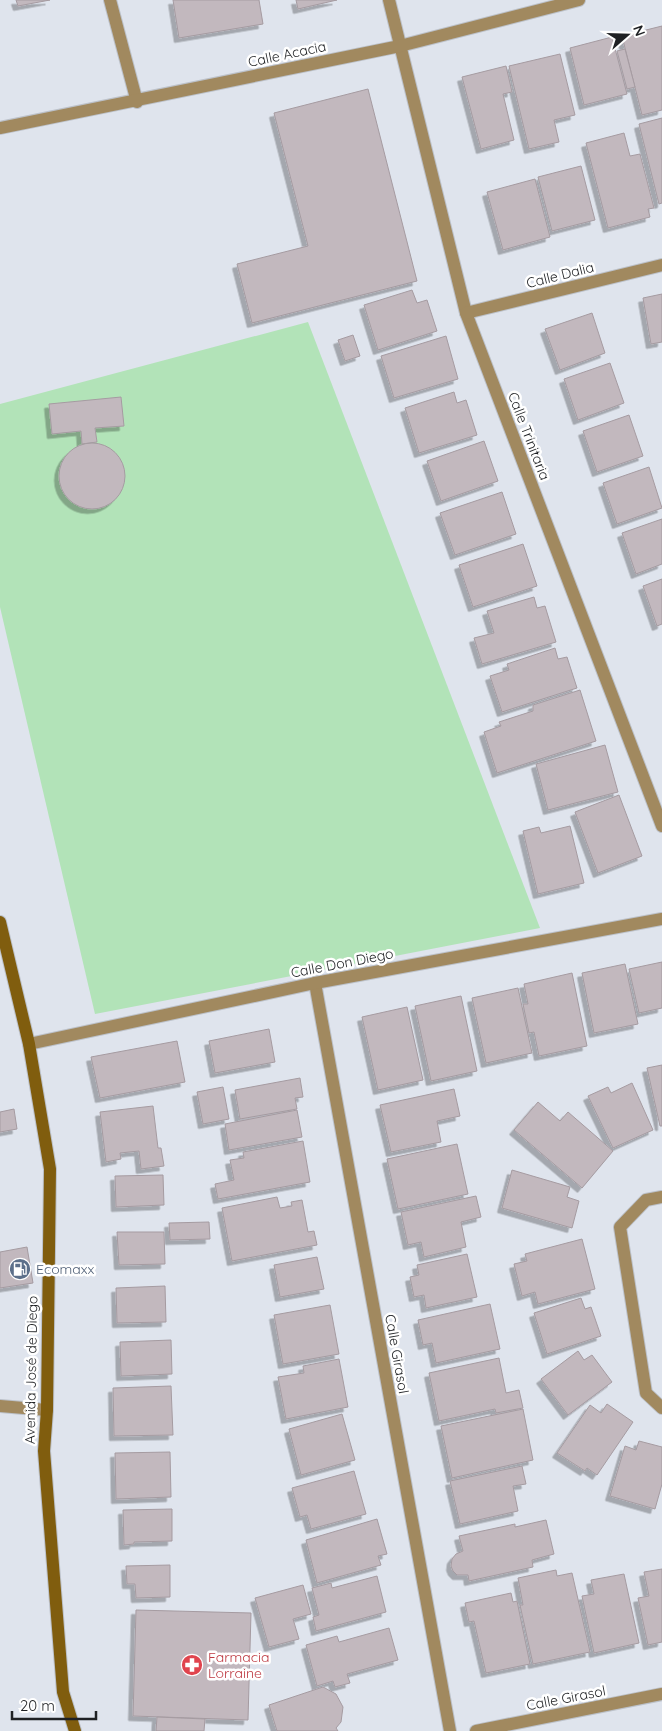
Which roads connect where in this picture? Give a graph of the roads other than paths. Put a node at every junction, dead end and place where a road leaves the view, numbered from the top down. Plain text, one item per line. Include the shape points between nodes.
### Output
1 (110, 0) edge
2 (390, 0) edge
3 (579, 0) edge
4 (400, 46) junction
5 (137, 102) junction
6 (0, 128) edge
7 (662, 266) edge
8 (466, 313) junction
9 (662, 826) edge
10 (662, 918) edge
11 (0, 922) edge
12 (315, 983) junction
13 (29, 1044) junction
14 (662, 1197) edge
15 (0, 1406) edge
16 (662, 1408) edge
17 (47, 1410) junction
18 (662, 1694) edge
19 (75, 1731) edge
20 (450, 1731) edge
21 (476, 1731) edge

1 - 5 street
2 - 4 street, Calle Trinitaria
3 - 4 street, Calle Acacia
4 - 5 street, Calle Acacia
4 - 8 street, Calle Trinitaria
5 - 6 street, Calle Acacia
7 - 8 street, Calle Dalia
8 - 9 street, Calle Trinitaria
10 - 12 street, Calle Don Diego
11 - 13 street, Avenida José de Diego
12 - 13 street, Calle Don Diego
12 - 20 street, Calle Girasol
13 - 17 street, Avenida José de Diego via 50,1169
14 - 16 street via 646,1200 620,1227 646,1392
15 - 17 street
17 - 19 street, Avenida José de Diego via 44,1451 63,1692
18 - 21 street, Calle Girasol

